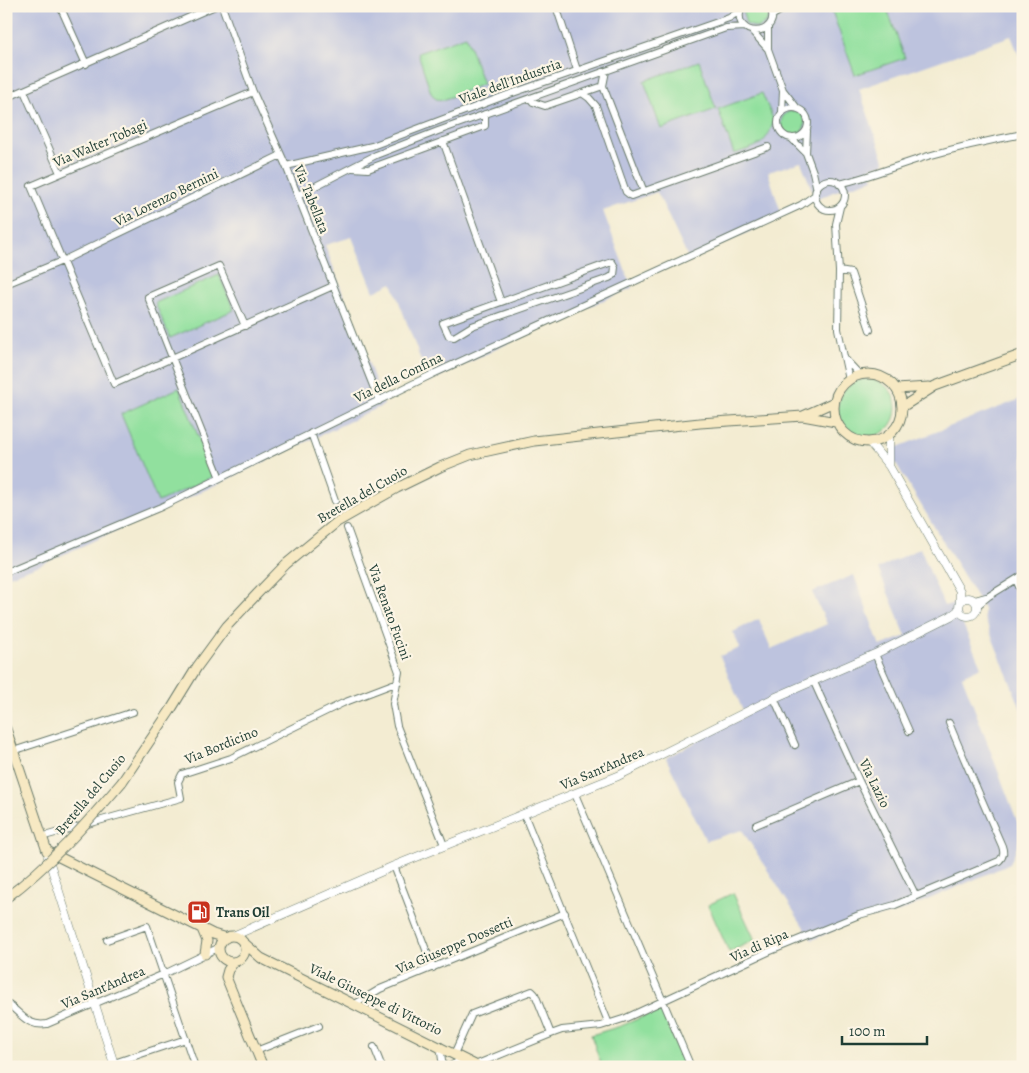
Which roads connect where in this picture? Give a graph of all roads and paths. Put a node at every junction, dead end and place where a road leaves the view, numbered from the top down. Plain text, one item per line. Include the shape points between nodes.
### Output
1 (60, 6) edge
2 (215, 6) edge
3 (222, 6) edge
4 (556, 6) edge
5 (770, 6) edge
6 (788, 6) edge
7 (741, 9) edge
8 (773, 16) junction
9 (768, 26) junction
10 (748, 28) junction
11 (768, 49) junction
12 (86, 64) junction
13 (578, 70) junction
14 (606, 71) junction
15 (603, 86) junction
16 (783, 90) junction
17 (24, 91) junction
18 (253, 92) junction
19 (582, 93) junction
20 (6, 98) edge
21 (530, 98) junction
22 (797, 108) junction
23 (782, 112) junction
24 (486, 114) junction
25 (807, 130) junction
26 (1023, 134) edge
27 (792, 138) junction
28 (443, 141) junction
29 (768, 147) dead end
30 (806, 153) junction
31 (281, 155) junction
32 (286, 166) junction
33 (351, 168) junction
34 (813, 172) junction
35 (60, 173) junction
36 (854, 180) junction
37 (828, 181) junction
38 (839, 184) junction
39 (644, 192) junction
40 (816, 192) junction
41 (298, 195) junction
42 (845, 195) junction
43 (802, 205) junction
44 (818, 205) junction
45 (840, 207) junction
46 (830, 210) junction
47 (836, 224) junction
48 (62, 261) junction
49 (839, 270) junction
50 (6, 284) edge
51 (333, 286) junction
52 (501, 302) junction
53 (245, 326) junction
54 (870, 330) dead end
55 (1023, 354) edge
56 (172, 358) junction
57 (845, 359) junction
58 (860, 375) junction
59 (848, 380) junction
60 (935, 386) junction
61 (896, 389) junction
62 (379, 401) junction
63 (834, 402) junction
64 (902, 407) junction
65 (803, 416) junction
66 (836, 422) junction
67 (311, 433) junction
68 (889, 435) junction
69 (870, 442) junction
70 (889, 466) junction
71 (220, 478) junction
72 (336, 501) dead end
73 (347, 528) dead end
74 (6, 572) edge
75 (1023, 575) edge
76 (1016, 580) junction
77 (960, 591) junction
78 (1023, 595) edge
79 (975, 601) junction
80 (961, 609) junction
81 (875, 654) junction
82 (813, 680) junction
83 (398, 682) junction
84 (774, 698) junction
85 (133, 712) dead end
86 (949, 723) dead end
87 (6, 730) edge
88 (909, 731) dead end
89 (795, 744) dead end
90 (13, 751) junction
91 (859, 780) junction
92 (575, 794) junction
93 (524, 814) junction
94 (756, 825) dead end
95 (41, 837) junction
96 (444, 845) junction
97 (47, 851) junction
98 (394, 866) junction
99 (916, 896) junction
100 (6, 898) edge
101 (564, 913) junction
102 (255, 927) junction
103 (202, 929) junction
104 (107, 940) dead end
105 (243, 942) junction
106 (219, 946) junction
107 (261, 958) junction
108 (238, 960) junction
109 (433, 968) junction
110 (164, 974) junction
111 (664, 1002) junction
112 (6, 1003) edge
113 (94, 1004) junction
114 (355, 1004) junction
115 (609, 1024) junction
116 (319, 1026) dead end
117 (551, 1034) junction
118 (186, 1039) junction
119 (440, 1046) junction
120 (374, 1047) dead end
121 (256, 1051) junction
122 (454, 1054) junction
123 (464, 1059) junction
124 (114, 1065) edge
125 (477, 1066) edge
126 (195, 1067) edge
127 (263, 1067) edge
128 (382, 1067) edge
129 (443, 1067) edge
130 (448, 1067) edge
131 (692, 1067) edge

1 - 12 street
2 - 12 street
3 - 18 street, Via Tabellata
4 - 13 street
5 - 8 street
6 - 8 street
7 - 10 street, Viale dell'Industria via 741,20
7 - 13 street, Viale dell'Industria via 729,18
8 - 9 street
9 - 10 street, Viale dell'Industria via 760,31
9 - 11 street
10 - 11 street
10 - 14 street, Viale dell'Industria via 726,28
11 - 16 street
12 - 17 street
13 - 32 street, Viale dell'Industria via 372,146
14 - 15 street
14 - 21 street, Viale dell'Industria
15 - 19 street
15 - 39 street
16 - 22 street
16 - 23 street
17 - 20 street
17 - 35 street
18 - 31 street, Via Tabellata
18 - 35 street, Via Walter Tobagi
19 - 21 street via 545,106
19 - 39 street via 598,111 627,194 632,196
21 - 24 street, Viale dell'Industria
22 - 23 street
22 - 25 street via 807,116
23 - 27 street via 778,128 782,134
24 - 28 street via 485,126
24 - 33 street, Viale dell'Industria
25 - 27 street
25 - 30 street
26 - 36 street via 970,144
27 - 30 street
28 - 33 street via 368,169
28 - 52 street
29 - 39 street
30 - 34 street
31 - 32 street, Via Tabellata
31 - 48 street, Via Lorenzo Bernini
32 - 41 street, Via Tabellata
33 - 41 street, Viale dell'Industria
34 - 37 street
34 - 40 street
35 - 48 street, Via Walter Tobagi via 31,186
36 - 38 street
36 - 42 street
37 - 38 street
37 - 40 street, Via della Confina
38 - 42 street
40 - 43 street, Via della Confina
40 - 44 street
41 - 51 street, Via Tabellata
42 - 45 street
43 - 44 street, Via della Confina
43 - 62 street, Via della Confina via 444,368
44 - 46 street, Via della Confina
45 - 46 street
45 - 47 street
46 - 47 street
47 - 49 street
48 - 50 street, Via Lorenzo Bernini
48 - 56 street via 114,384
49 - 54 street via 851,273
49 - 57 street via 838,330
51 - 53 street
51 - 62 street, Via Tabellata
52 - 52 street via 442,323 445,331 454,337 472,326 609,278 614,275 615,268 612,262
53 - 56 street
53 - 56 street via 219,266 148,297
55 - 60 main road
56 - 71 street
57 - 58 street
57 - 59 street
58 - 59 main road
58 - 61 main road via 878,375
59 - 63 main road
60 - 61 main road
60 - 64 main road
61 - 64 main road
62 - 67 street, Via della Confina
63 - 65 main road, Bretella del Cuoio
63 - 66 main road
64 - 68 main road via 899,423
65 - 66 main road, Bretella del Cuoio
65 - 100 main road, Bretella del Cuoio, bridge via 534,441 470,455 390,491 336,522 286,564 227,626 122,782 72,839
66 - 69 main road via 852,439
67 - 71 street, Via della Confina
67 - 72 street
68 - 69 main road
68 - 70 street
69 - 70 street
70 - 77 street
71 - 74 street, Via della Confina via 152,511
73 - 83 street, Via Renato Fucini via 399,672
75 - 76 street
76 - 78 street
76 - 79 street
77 - 79 street
77 - 80 street
79 - 80 street via 966,598
79 - 80 street via 975,614 969,617
80 - 81 street, Via Sant'Andrea
81 - 82 street, Via Sant'Andrea
81 - 88 street
82 - 84 street, Via Sant'Andrea
82 - 91 street, Via Lazio
83 - 95 street, Via Bordicino via 343,703 231,758 182,774 178,782 181,798
83 - 96 street, Via Renato Fucini via 393,704 397,726
84 - 89 street
84 - 92 street, Via Sant'Andrea via 654,759
85 - 90 street
86 - 99 street, Via di Ripa via 1004,852 1003,857 993,864
87 - 90 main road
90 - 95 main road
91 - 94 street
91 - 99 street, Via Lazio
92 - 93 street, Via Sant'Andrea
92 - 111 street
93 - 96 street, Via Sant'Andrea
93 - 101 street
95 - 97 main road
96 - 98 street, Via Sant'Andrea
97 - 103 main road
97 - 113 street
98 - 102 street, Via Sant'Andrea
98 - 109 street
99 - 111 street, Via di Ripa via 768,952
101 - 109 street, Via Giuseppe Dossetti
101 - 115 street
102 - 105 street, Via Sant'Andrea
102 - 106 street, Via Sant'Andrea
103 - 106 main road via 213,934
103 - 106 main road via 207,941
104 - 110 street via 148,926
105 - 106 main road, Viale Giuseppe di Vittorio via 239,938
105 - 107 main road, Viale Giuseppe di Vittorio
105 - 108 main road via 245,950
106 - 108 main road via 224,959
106 - 110 street, Via Sant'Andrea
107 - 108 main road, Viale Giuseppe di Vittorio
107 - 114 main road, Viale Giuseppe di Vittorio
108 - 121 main road via 226,977
109 - 114 street, Via Giuseppe Dossetti via 380,989
110 - 113 street, Via Sant'Andrea
110 - 118 street
111 - 115 street, Via di Ripa
111 - 131 street
112 - 113 street, Via Sant'Andrea via 25,1019 39,1025
113 - 124 street
114 - 119 main road, Viale Giuseppe di Vittorio
115 - 117 street, Via di Ripa
116 - 121 street
117 - 122 street via 532,991 472,1014
117 - 125 street, Via di Ripa
118 - 124 street
118 - 126 street
119 - 122 main road, Viale Giuseppe di Vittorio
119 - 129 street
120 - 128 street
121 - 127 main road
122 - 123 main road, Viale Giuseppe di Vittorio
123 - 125 main road, Viale Giuseppe di Vittorio
123 - 130 street

